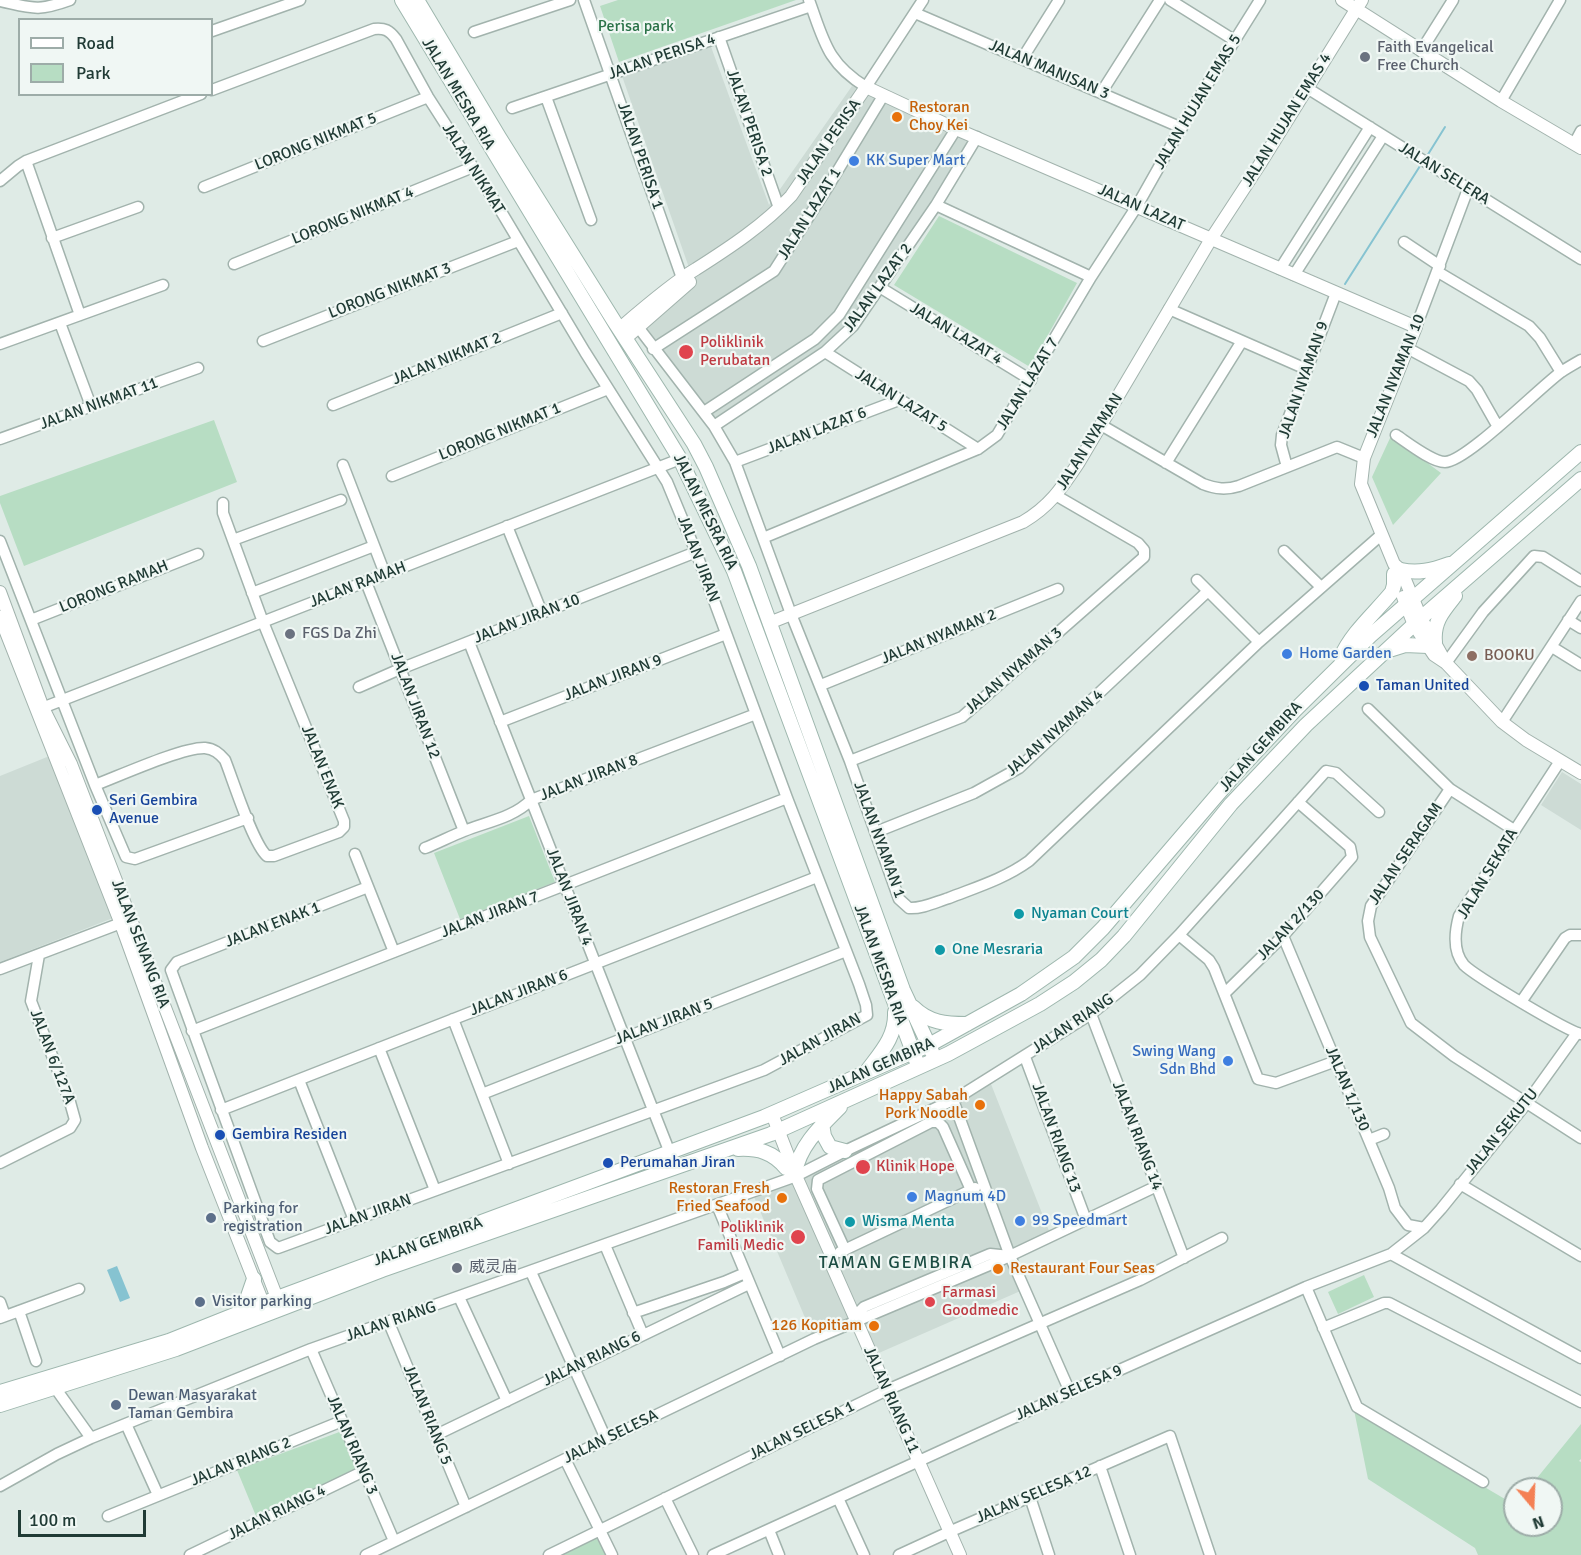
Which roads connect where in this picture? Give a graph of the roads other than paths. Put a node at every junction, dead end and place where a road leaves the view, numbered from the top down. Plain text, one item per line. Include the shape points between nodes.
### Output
1 (70, 0) edge
2 (300, 0) edge
3 (402, 0) edge
4 (417, 0) edge
5 (570, 0) edge
6 (584, 0) edge
7 (923, 0) edge
8 (1059, 0) edge
9 (1160, 0) edge
10 (1170, 0) edge
11 (1260, 0) edge
12 (1342, 0) edge
13 (1454, 0) edge
14 (1560, 0) edge
15 (0, 1) edge
16 (810, 3) edge
17 (1359, 4) edge
18 (915, 13) junction
19 (213, 31) edge
20 (474, 32) dead end
21 (719, 37) junction
22 (1234, 40) junction
23 (1421, 51) junction
24 (1022, 59) junction
25 (611, 75) junction
26 (866, 87) junction
27 (1307, 88) junction
28 (213, 90) edge
29 (1101, 93) junction
30 (196, 96) edge
31 (883, 96) junction
32 (428, 97) junction
33 (546, 97) junction
34 (1501, 101) junction
35 (512, 108) dead end
36 (1182, 128) junction
37 (1370, 128) junction
38 (956, 129) junction
39 (1581, 131) edge
40 (1383, 136) junction
41 (977, 137) junction
42 (1577, 146) edge
43 (26, 161) junction
44 (473, 167) junction
45 (0, 181) edge
46 (204, 187) dead end
47 (1468, 189) junction
48 (936, 205) junction
49 (1137, 206) junction
50 (138, 207) dead end
51 (779, 208) junction
52 (591, 220) dead end
53 (52, 238) junction
54 (1211, 239) junction
55 (518, 241) junction
56 (1404, 242) dead end
57 (1581, 259) edge
58 (709, 262) junction
59 (234, 264) dead end
60 (1280, 269) junction
61 (1439, 269) junction
62 (1294, 275) junction
63 (1092, 277) junction
64 (682, 278) junction
65 (163, 285) dead end
66 (881, 288) junction
67 (1336, 293) junction
68 (1169, 309) junction
69 (562, 313) junction
70 (80, 315) junction
71 (595, 321) junction
72 (60, 323) junction
73 (638, 327) junction
74 (1416, 327) junction
75 (620, 334) junction
76 (263, 341) dead end
77 (1242, 341) junction
78 (0, 344) edge
79 (1407, 348) junction
80 (653, 349) junction
81 (825, 352) junction
82 (619, 358) junction
83 (1581, 360) edge
84 (198, 368) dead end
85 (1306, 369) junction
86 (1561, 372) junction
87 (1032, 380) junction
88 (608, 389) junction
89 (899, 400) junction
90 (333, 405) dead end
91 (91, 406) junction
92 (704, 412) junction
93 (680, 422) junction
94 (1101, 425) junction
95 (714, 426) junction
96 (1498, 427) junction
97 (1396, 435) dead end
98 (0, 439) edge
99 (978, 449) junction
100 (1581, 452) edge
101 (1364, 458) junction
102 (680, 459) junction
103 (735, 462) junction
104 (1166, 464) junction
105 (343, 465) dead end
106 (658, 467) junction
107 (706, 467) junction
108 (1287, 467) junction
109 (392, 476) dead end
110 (1581, 479) edge
111 (1057, 496) junction
112 (341, 500) dead end
113 (224, 503) dead end
114 (507, 526) junction
115 (1381, 535) junction
116 (763, 538) junction
117 (233, 540) junction
118 (0, 541) edge
119 (374, 546) junction
120 (1284, 551) dead end
121 (696, 552) junction
122 (198, 554) dead end
123 (1453, 563) junction
124 (1396, 569) junction
125 (385, 574) junction
126 (1197, 580) dead end
127 (1581, 581) edge
128 (366, 582) junction
129 (1464, 582) junction
130 (1321, 587) junction
131 (1058, 590) dead end
132 (1208, 591) junction
133 (0, 592) edge
134 (252, 593) junction
135 (1581, 601) edge
136 (1409, 603) junction
137 (542, 613) junction
138 (791, 614) junction
139 (0, 617) edge
140 (31, 620) junction
141 (1568, 620) junction
142 (263, 622) junction
143 (1417, 622) junction
144 (769, 623) junction
145 (1581, 628) edge
146 (726, 634) junction
147 (469, 642) junction
148 (1259, 642) junction
149 (1432, 644) junction
150 (1552, 646) junction
151 (1385, 652) junction
152 (1446, 663) junction
153 (1581, 665) edge
154 (1337, 668) junction
155 (400, 669) junction
156 (821, 685) junction
157 (359, 687) dead end
158 (62, 700) junction
159 (39, 709) junction
160 (1368, 709) dead end
161 (756, 714) junction
162 (501, 722) junction
163 (1502, 722) junction
164 (850, 760) junction
165 (1560, 761) junction
166 (1581, 773) edge
167 (95, 785) junction
168 (1450, 789) junction
169 (787, 798) junction
170 (531, 800) junction
171 (1298, 802) junction
172 (1379, 812) dead end
173 (248, 818) junction
174 (1514, 830) junction
175 (464, 831) junction
176 (876, 832) junction
177 (425, 848) dead end
178 (355, 854) dead end
179 (817, 877) junction
180 (565, 885) junction
181 (368, 887) junction
182 (126, 922) junction
183 (1581, 935) edge
184 (1179, 936) junction
185 (1283, 936) junction
186 (846, 951) junction
187 (394, 952) junction
188 (39, 955) junction
189 (596, 964) junction
190 (0, 969) edge
191 (1225, 993) junction
192 (1521, 1002) junction
193 (895, 1003) junction
194 (910, 1004) junction
195 (1091, 1014) junction
196 (453, 1019) junction
197 (968, 1024) junction
198 (192, 1031) junction
199 (1579, 1034) edge
200 (625, 1038) junction
201 (928, 1045) junction
202 (380, 1048) junction
203 (912, 1051) junction
204 (1025, 1057) junction
205 (936, 1059) junction
206 (1336, 1061) junction
207 (920, 1067) junction
208 (866, 1073) junction
209 (299, 1080) junction
210 (482, 1094) junction
211 (955, 1099) junction
212 (845, 1101) junction
213 (1526, 1104) junction
214 (221, 1110) junction
215 (653, 1111) junction
216 (768, 1116) junction
217 (822, 1124) junction
218 (775, 1132) junction
219 (1383, 1134) dead end
220 (1581, 1138) edge
221 (1369, 1140) junction
222 (726, 1150) junction
223 (845, 1151) junction
224 (670, 1153) junction
225 (0, 1163) edge
226 (509, 1164) junction
227 (792, 1174) junction
228 (984, 1184) junction
229 (1460, 1184) junction
230 (1157, 1186) junction
231 (435, 1190) junction
232 (971, 1190) junction
233 (717, 1204) junction
234 (354, 1220) junction
235 (1086, 1220) junction
236 (1424, 1228) junction
237 (1222, 1238) dead end
238 (605, 1245) junction
239 (845, 1250) junction
240 (1391, 1254) junction
241 (1010, 1256) junction
242 (1581, 1256) edge
243 (1184, 1258) junction
244 (832, 1262) junction
245 (531, 1272) junction
246 (745, 1273) junction
247 (254, 1280) junction
248 (749, 1284) junction
249 (1306, 1287) junction
250 (79, 1289) dead end
251 (459, 1297) junction
252 (0, 1302) edge
253 (272, 1307) junction
254 (19, 1311) junction
255 (633, 1313) junction
256 (236, 1316) junction
257 (2, 1317) edge
258 (856, 1320) junction
259 (389, 1323) junction
260 (1041, 1325) junction
261 (1323, 1328) junction
262 (643, 1335) junction
263 (311, 1349) junction
264 (780, 1356) junction
265 (1581, 1358) edge
266 (36, 1361) dead end
267 (573, 1368) junction
268 (51, 1382) junction
269 (887, 1390) junction
270 (0, 1392) edge
271 (1070, 1392) junction
272 (507, 1401) junction
273 (1581, 1401) edge
274 (0, 1405) edge
275 (342, 1421) junction
276 (126, 1424) junction
277 (436, 1435) junction
278 (91, 1438) junction
279 (606, 1439) junction
280 (565, 1459) junction
281 (918, 1461) junction
282 (1100, 1466) junction
283 (364, 1471) junction
284 (1483, 1482) dead end
285 (0, 1486) edge
286 (158, 1495) junction
287 (1030, 1497) junction
288 (665, 1498) junction
289 (838, 1498) junction
290 (466, 1507) junction
291 (108, 1516) dead end
292 (769, 1530) junction
293 (599, 1531) junction
294 (949, 1532) junction
295 (394, 1541) junction
296 (190, 1555) edge
297 (366, 1555) edge
298 (549, 1555) edge
299 (612, 1555) edge
300 (693, 1555) edge
301 (713, 1555) edge
302 (779, 1555) edge
303 (864, 1555) edge
304 (899, 1555) edge
305 (960, 1555) edge
306 (1049, 1555) edge
307 (1130, 1555) edge
308 (1210, 1555) edge

1 - 15 street via 37,9
2 - 19 street
3 - 71 main road, JALAN MESRA RIA
4 - 75 main road, JALAN MESRA RIA
5 - 20 street
6 - 25 street, JALAN PERISA 1
7 - 18 street, JALAN PERISA
8 - 24 street
9 - 29 street
10 - 22 street
11 - 22 street, JALAN HUJAN EMAS 5
12 - 17 street
13 - 23 street
14 - 34 street
16 - 21 street, JALAN PERISA 4
16 - 26 street via 824,45 848,76
17 - 23 street
17 - 27 street, JALAN HUJAN EMAS 4
18 - 24 street, JALAN MANISAN 3
18 - 26 street, JALAN PERISA
21 - 25 street, JALAN PERISA 4
21 - 51 street, JALAN PERISA 2
22 - 36 street, JALAN HUJAN EMAS 5
23 - 34 street
24 - 29 street, JALAN MANISAN 3
25 - 33 street, JALAN PERISA 4
25 - 64 street, JALAN PERISA 1
26 - 31 street, JALAN LAZAT
26 - 51 street, JALAN PERISA
27 - 37 street, JALAN SELERA
27 - 54 street, JALAN HUJAN EMAS 4
28 - 32 street, JALAN NIKMAT via 382,28 396,39
29 - 36 street, JALAN MANISAN 3
30 - 43 street
31 - 38 street, JALAN LAZAT
31 - 80 street, JALAN LAZAT 1 via 774,271
32 - 44 street, JALAN NIKMAT
32 - 46 street, LORONG NIKMAT 5
33 - 35 street, JALAN PERISA 4
33 - 52 street
34 - 42 street
36 - 49 street, JALAN HUJAN EMAS 5
37 - 40 street, JALAN SELERA
37 - 60 street
38 - 41 street, JALAN LAZAT
38 - 92 street, JALAN LAZAT 2 via 831,325
39 - 42 street
40 - 47 street, JALAN SELERA
40 - 62 street
41 - 48 street, JALAN LAZAT 2
41 - 49 street, JALAN LAZAT
43 - 45 street
43 - 53 street
44 - 55 street, JALAN NIKMAT
44 - 59 street, LORONG NIKMAT 4
47 - 57 street, JALAN SELERA
47 - 61 street, JALAN NYAMAN 10
48 - 63 street
48 - 66 street, JALAN LAZAT 2
49 - 54 street, JALAN LAZAT
49 - 63 street, JALAN LAZAT 7
50 - 53 street
51 - 58 street, JALAN PERISA
53 - 70 street
54 - 60 street, JALAN LAZAT
54 - 68 street, JALAN NYAMAN
55 - 69 street, JALAN NIKMAT
55 - 76 street, LORONG NIKMAT 3
56 - 61 street
58 - 64 street, JALAN PERISA
58 - 73 street, JALAN PERISA
60 - 62 street, JALAN LAZAT
61 - 74 street, JALAN NYAMAN 10
61 - 86 street via 1529,326
62 - 67 street, JALAN LAZAT
63 - 87 street, JALAN LAZAT 7
64 - 75 street, JALAN PERISA
65 - 70 street
66 - 81 street, JALAN LAZAT 2 via 854,326
66 - 87 street, JALAN LAZAT 4
67 - 74 street, JALAN LAZAT
67 - 85 street, JALAN NYAMAN 9
68 - 77 street
68 - 94 street, JALAN NYAMAN
69 - 88 street, JALAN NIKMAT
69 - 90 street, JALAN NIKMAT 2
70 - 72 street
71 - 75 main road
71 - 82 main road, JALAN MESRA RIA
72 - 78 street
72 - 91 street
73 - 75 street, JALAN PERISA
73 - 80 street, JALAN NYAMAN 1
74 - 79 street, JALAN NYAMAN 10
75 - 82 main road
75 - 93 main road, JALAN MESRA RIA
77 - 85 street
77 - 104 street
79 - 96 street via 1469,381
79 - 101 street, JALAN NYAMAN 10
80 - 92 street, JALAN NYAMAN 1
81 - 89 street, JALAN LAZAT 5
81 - 95 street, JALAN LAZAT 2
82 - 102 main road, JALAN MESRA RIA
83 - 86 street
84 - 91 street, JALAN NIKMAT 11
85 - 108 street, JALAN NYAMAN 9 via 1281,435
86 - 96 street
87 - 99 street, JALAN LAZAT 7 via 997,435
88 - 106 street, JALAN NIKMAT
88 - 109 street, LORONG NIKMAT 1
89 - 99 street, JALAN LAZAT 5
89 - 103 street, JALAN LAZAT 6
91 - 98 street, JALAN NIKMAT 11
92 - 95 street, JALAN NYAMAN 1
93 - 102 main road
93 - 107 main road, JALAN MESRA RIA
94 - 104 street
94 - 111 street, JALAN NYAMAN
95 - 103 street, JALAN NYAMAN 1
96 - 97 street via 1447,462 1438,461
99 - 116 street, JALAN LAZAT 7
100 - 123 main road, JALAN GEMBIRA
101 - 108 street via 1337,447
101 - 115 street, JALAN NYAMAN 10 via 1361,484
102 - 106 street, JALAN RAMAH
102 - 107 main road via 692,459
102 - 193 main road, JALAN MESRA RIA via 734,571
103 - 116 street, JALAN NYAMAN 1
104 - 108 street via 1203,484 1228,489
105 - 119 street
106 - 114 street, JALAN RAMAH
106 - 121 street, JALAN JIRAN
107 - 144 main road, JALAN MESRA RIA
110 - 129 main road, JALAN GEMBIRA
111 - 138 street, JALAN NYAMAN via 1023,522
111 - 164 street, JALAN NYAMAN 3 via 1138,543 1144,557 969,712 954,722
112 - 117 street
113 - 117 street via 223,513
114 - 125 street, JALAN RAMAH
114 - 137 street
115 - 124 street, JALAN NYAMAN 10
115 - 130 street, JALAN NYAMAN 1
116 - 138 street, JALAN NYAMAN 1
117 - 134 street
118 - 140 street
119 - 125 street
119 - 134 street
120 - 130 street
121 - 137 street, JALAN JIRAN 10
121 - 146 street, JALAN JIRAN
122 - 140 street, LORONG RAMAH
123 - 124 main road via 1416,573
123 - 136 main road, JALAN GEMBIRA
124 - 136 street, JALAN NYAMAN 10
124 - 154 main road via 1392,592 1345,648
125 - 128 street, JALAN RAMAH
126 - 132 street
127 - 152 street via 1543,557 1534,556 1483,612
128 - 142 street, JALAN RAMAH
128 - 155 street, JALAN JIRAN 12
129 - 143 main road, JALAN GEMBIRA
129 - 149 main road via 1440,616
130 - 148 street, JALAN NYAMAN 1
131 - 156 street, JALAN NYAMAN 2
132 - 148 street
132 - 176 street, JALAN NYAMAN 4 via 1019,768 974,793
133 - 159 street, JALAN SENANG RIA
134 - 142 street
135 - 141 street
136 - 143 street, JALAN NYAMAN 10
136 - 154 main road, JALAN GEMBIRA
137 - 147 street, JALAN JIRAN 10
138 - 144 street, JALAN NYAMAN
138 - 156 street, JALAN NYAMAN 1
139 - 159 street, JALAN SENANG RIA
140 - 158 street
141 - 145 street
141 - 150 street
142 - 158 street, JALAN RAMAH
142 - 173 street, JALAN ENAK via 344,824 339,832 267,856
143 - 149 street, JALAN NYAMAN 10
143 - 151 main road, JALAN GEMBIRA
144 - 194 main road, JALAN MESRA RIA
146 - 161 street, JALAN JIRAN
146 - 162 street, JALAN JIRAN 9
147 - 155 street, JALAN JIRAN 10
147 - 162 street, JALAN JIRAN 4
148 - 176 street, JALAN NYAMAN 1 via 1029,861 1002,878 909,908 899,899
149 - 151 main road via 1405,645
149 - 152 street, JALAN NYAMAN 10
150 - 153 street
150 - 163 street
151 - 205 main road, JALAN GEMBIRA via 1306,725 1231,804 1101,960 1040,1004
152 - 163 street, JALAN NYAMAN 10
154 - 197 main road, JALAN GEMBIRA via 1236,773 1081,950 1021,994
155 - 157 street, JALAN JIRAN 10
155 - 175 street, JALAN JIRAN 12
156 - 164 street, JALAN NYAMAN 1
158 - 159 street, JALAN RAMAH
158 - 167 street
159 - 182 street, JALAN SENANG RIA via 71,764
160 - 168 street
161 - 169 street, JALAN JIRAN
161 - 170 street, JALAN JIRAN 8
162 - 170 street, JALAN JIRAN 4
163 - 165 street, JALAN NYAMAN 10
164 - 176 street, JALAN NYAMAN 1
165 - 166 street, JALAN NYAMAN 10
165 - 174 street, JALAN SEKATA
167 - 173 street via 187,751 209,749 225,760
167 - 173 street via 122,850 126,857 135,859
168 - 174 street
168 - 213 street, JALAN SERAGAM via 1371,906 1368,929 1411,1023
169 - 179 street, JALAN JIRAN
169 - 180 street, JALAN JIRAN 7
170 - 175 street, JALAN JIRAN 8 via 508,815
170 - 180 street, JALAN JIRAN 4
171 - 172 street, JALAN RIANG via 1329,770
171 - 184 street, JALAN RIANG
171 - 185 street, JALAN 2/130 via 1352,853
174 - 192 street, JALAN SEKATA via 1459,916 1455,941 1464,965
175 - 177 street, JALAN JIRAN 8
178 - 181 street
179 - 186 street, JALAN JIRAN
179 - 189 street, JALAN JIRAN 6
180 - 187 street, JALAN JIRAN 7
180 - 189 street, JALAN JIRAN 4
181 - 187 street
181 - 198 street, JALAN ENAK 1 via 177,962 171,974
182 - 188 street
182 - 247 street, JALAN SENANG RIA via 202,1148
182 - 253 street, JALAN SENANG RIA
183 - 192 street via 1565,938
184 - 191 street via 1212,964
184 - 195 street, JALAN RIANG via 1140,975
185 - 191 street, JALAN 2/130
185 - 206 street, JALAN 1/130
186 - 200 street, JALAN JIRAN 5
186 - 215 street, JALAN JIRAN via 866,1005 865,1017 764,1070
187 - 198 street, JALAN JIRAN 7
188 - 190 street
188 - 225 street, JALAN 6/127A via 31,1001 70,1102 74,1123
189 - 196 street, JALAN JIRAN 6
189 - 200 street, JALAN JIRAN 4
191 - 206 street via 1258,1079 1276,1083
192 - 199 street, JALAN SEKATA
193 - 203 main road, JALAN MESRA RIA
193 - 208 main road via 893,1033
194 - 197 main road via 932,1021
194 - 201 main road, JALAN MESRA RIA
195 - 204 street, JALAN RIANG
195 - 230 street, JALAN RIANG 14
196 - 202 street, JALAN JIRAN 6
196 - 210 street
197 - 201 main road, JALAN GEMBIRA
198 - 214 street
199 - 213 street, JALAN SEKUTU
200 - 210 street, JALAN JIRAN 5
200 - 215 street, JALAN JIRAN 4
201 - 203 main road, JALAN GEMBIRA
201 - 205 main road, JALAN MESRA RIA
202 - 209 street, JALAN JIRAN 6
202 - 231 street
203 - 207 main road, JALAN MESRA RIA
203 - 208 main road, JALAN GEMBIRA
204 - 211 street, JALAN RIANG
204 - 235 street, JALAN RIANG 13
205 - 207 main road, JALAN GEMBIRA
206 - 221 street, JALAN 1/130
207 - 212 main road, JALAN GEMBIRA
208 - 216 main road, JALAN GEMBIRA
209 - 214 street, JALAN JIRAN 6
209 - 234 street
210 - 226 street
211 - 223 street, JALAN RIANG
211 - 228 street
211 - 241 street via 1012,1240
212 - 217 main road
212 - 218 main road, JALAN GEMBIRA
213 - 220 street, JALAN SERAGAM
213 - 229 street, JALAN SEKUTU
214 - 234 street, JALAN JIRAN via 270,1242 278,1248
215 - 224 street, JALAN JIRAN 4
215 - 226 street, JALAN JIRAN
216 - 218 street, JALAN RIANG 11
216 - 224 main road, JALAN GEMBIRA
217 - 223 main road via 830,1147
217 - 227 main road
218 - 222 main road, JALAN GEMBIRA
218 - 227 street, JALAN RIANG 11
219 - 221 street
221 - 236 street, JALAN 1/130 via 1395,1208 1408,1225
222 - 227 main road via 766,1152
222 - 253 main road, JALAN GEMBIRA
223 - 227 street, JALAN RIANG
224 - 253 main road, JALAN GEMBIRA
226 - 231 street, JALAN JIRAN
227 - 233 street, JALAN RIANG
227 - 244 street, JALAN RIANG 11 via 826,1260
228 - 232 street
228 - 241 street
229 - 236 street, JALAN SEKUTU
229 - 242 street
230 - 235 street, JALAN SELESA
230 - 243 street, JALAN RIANG 14
231 - 234 street, JALAN JIRAN
232 - 239 street
232 - 239 street via 943,1127 931,1122 818,1180 817,1190
233 - 238 street, JALAN RIANG
233 - 246 street
235 - 241 street, JALAN SELESA
236 - 240 street, JALAN SELESA 9
237 - 243 street, JALAN SELESA 1
238 - 245 street, JALAN RIANG
238 - 255 street
239 - 244 street
240 - 249 street, JALAN SELESA 9
240 - 265 street
241 - 258 street, JALAN SELESA
241 - 260 street
243 - 260 street, JALAN SELESA 1
244 - 258 street, JALAN RIANG 11
245 - 251 street, JALAN RIANG
245 - 267 street
246 - 248 street
246 - 255 street, JALAN RIANG 6
247 - 253 street, JALAN SENANG RIA
247 - 256 main road
248 - 262 street, JALAN RIANG 6
248 - 264 street
249 - 261 street
249 - 271 street, JALAN SELESA 9
250 - 254 street
251 - 259 street, JALAN RIANG
251 - 272 street
252 - 257 street
253 - 256 main road, JALAN GEMBIRA
253 - 268 main road, JALAN GEMBIRA via 176,1349
254 - 257 street
254 - 266 street
255 - 262 street
256 - 268 main road, JALAN GEMBIRA
258 - 264 street, JALAN SELESA
258 - 269 street, JALAN RIANG 11
259 - 263 street, JALAN RIANG
259 - 277 street, JALAN RIANG 5
260 - 269 street, JALAN SELESA 1
260 - 271 street
261 - 273 street via 1389,1303
261 - 284 street via 1357,1407
262 - 267 street, JALAN RIANG 6
263 - 275 street, JALAN RIANG 3
263 - 276 street, JALAN RIANG
264 - 279 street, JALAN SELESA
267 - 272 street, JALAN RIANG 6
267 - 279 street
268 - 270 main road, JALAN GEMBIRA
268 - 274 main road, JALAN GEMBIRA
268 - 278 street
269 - 281 street, JALAN RIANG 11
269 - 288 street, JALAN SELESA 1
271 - 281 street, JALAN SELESA 9
272 - 277 street, JALAN RIANG 6
275 - 283 street, JALAN RIANG 3
275 - 286 street, JALAN RIANG 2
276 - 278 street, JALAN RIANG
276 - 286 street
277 - 290 street, JALAN RIANG 5
278 - 285 street, JALAN RIANG
279 - 280 street, JALAN SELESA
280 - 290 street, JALAN SELESA
280 - 293 street
281 - 289 street, JALAN SELESA 9
281 - 294 street, JALAN RIANG 11
282 - 287 street, JALAN SELESA 12
282 - 307 street
282 - 308 street, JALAN SELESA 12 via 1170,1436
283 - 295 street, JALAN RIANG 3
283 - 296 street, JALAN RIANG 4
286 - 291 street, JALAN RIANG 2
287 - 294 street, JALAN SELESA 12
287 - 306 street
288 - 293 street, JALAN SELESA 1
288 - 300 street
289 - 292 street, JALAN SELESA 9
289 - 303 street
290 - 295 street, JALAN SELESA
292 - 301 street, JALAN SELESA 9
292 - 302 street
293 - 298 street, JALAN SELESA 1
293 - 299 street
294 - 304 street, JALAN SELESA 12
294 - 305 street, JALAN RIANG 11
295 - 297 street, JALAN SELESA

